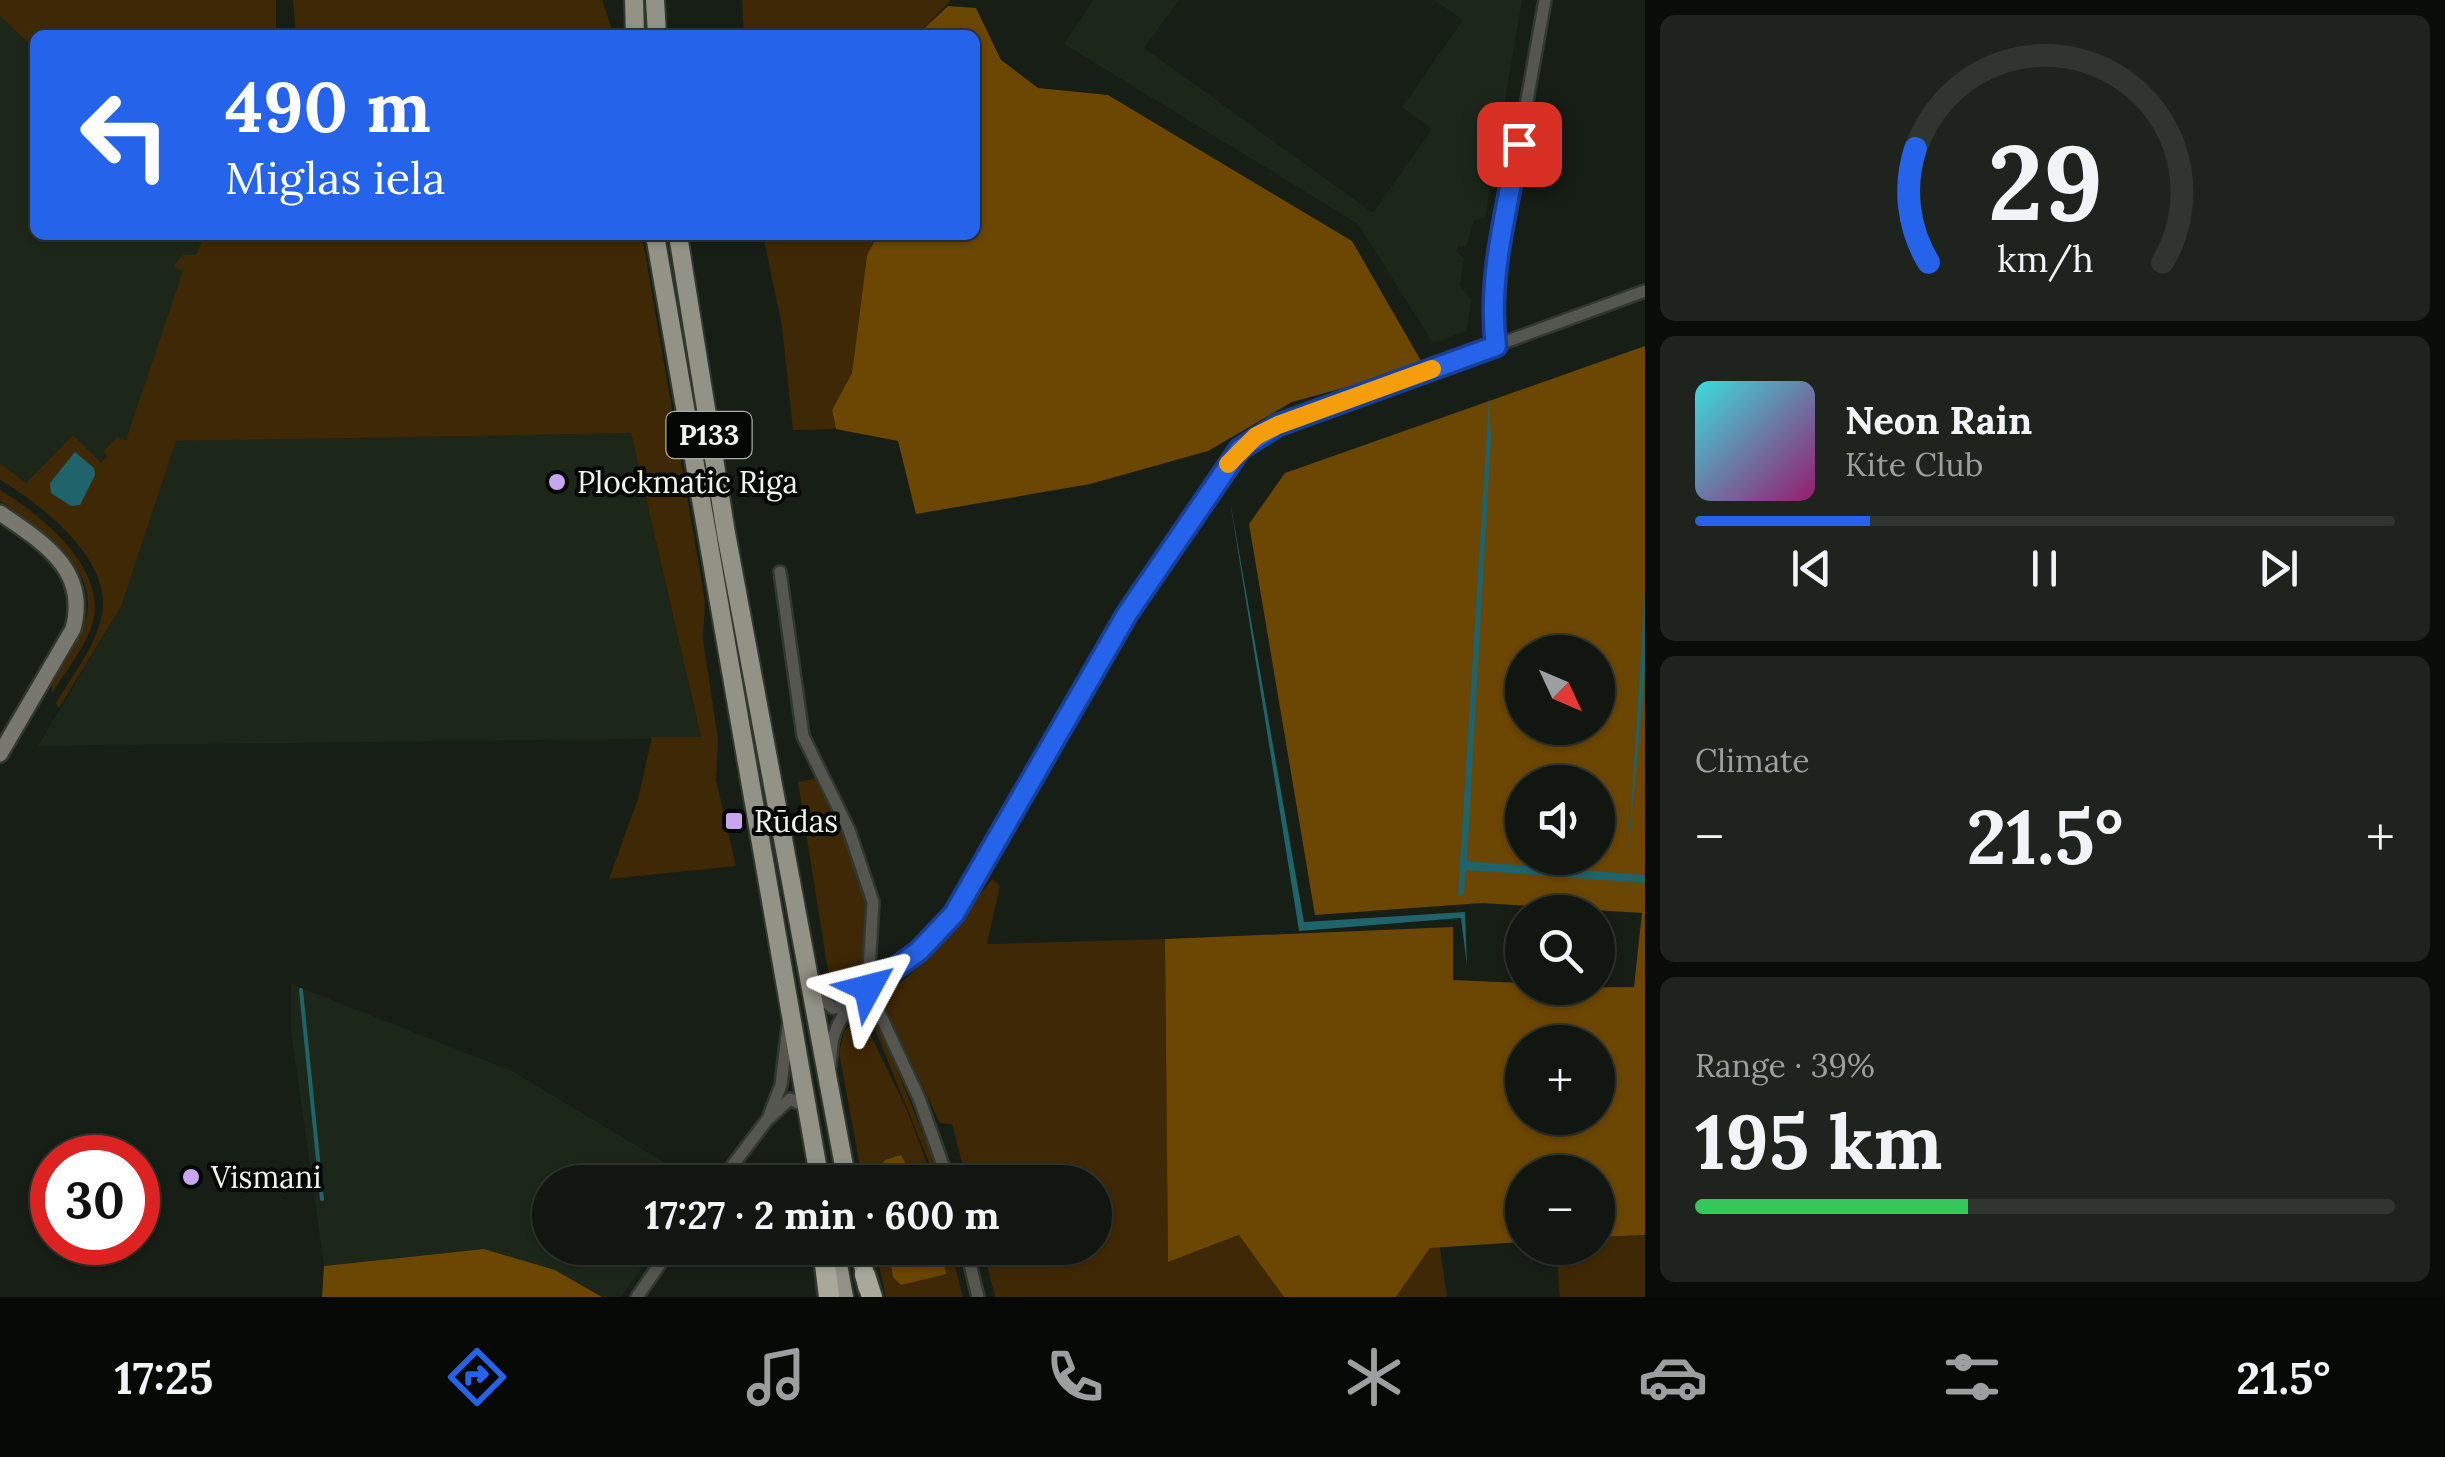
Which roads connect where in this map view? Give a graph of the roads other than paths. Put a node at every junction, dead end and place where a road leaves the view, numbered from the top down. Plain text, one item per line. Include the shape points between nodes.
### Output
1 (634, 0) edge
2 (655, 0) edge
3 (1546, 0) edge
4 (635, 30) edge
5 (658, 30) edge
6 (656, 240) edge
7 (679, 240) edge
8 (1645, 291) edge
9 (1496, 346) junction
10 (0, 513) edge
11 (780, 572) dead end
12 (0, 754) edge
13 (868, 988) junction
14 (810, 989) junction
15 (853, 1006) junction
16 (790, 1012) junction
17 (829, 1070) junction
18 (807, 1107) junction
19 (767, 1120) junction
20 (733, 1165) edge
21 (817, 1165) edge
22 (844, 1165) edge
23 (943, 1165) edge
24 (660, 1265) edge
25 (825, 1265) edge
26 (838, 1265) edge
27 (863, 1265) edge
28 (970, 1265) edge
29 (865, 1274) joint
30 (638, 1297) edge
31 (829, 1297) edge
32 (844, 1297) edge
33 (870, 1297) edge
34 (978, 1297) edge

1 - 4 main road
2 - 5 main road
3 - 9 street via 1500,251
6 - 16 main road, P133
7 - 14 main road, P133
8 - 9 street
9 - 13 street via 1278,425 1240,449 1127,614 954,914 919,951
10 - 12 street via 60,556 78,608 73,628
11 - 13 street via 802,736 848,830 873,902
13 - 15 street
13 - 23 street
14 - 15 street via 833,1008
14 - 17 main road, P133
15 - 17 street via 834,1033
16 - 18 main road, P133
16 - 19 street via 781,1085
17 - 22 main road, P133
18 - 19 street via 790,1100
18 - 21 main road, P133
19 - 20 street
24 - 30 street
25 - 31 highway
26 - 32 main road
27 - 29 main road
28 - 34 street
29 - 33 highway

